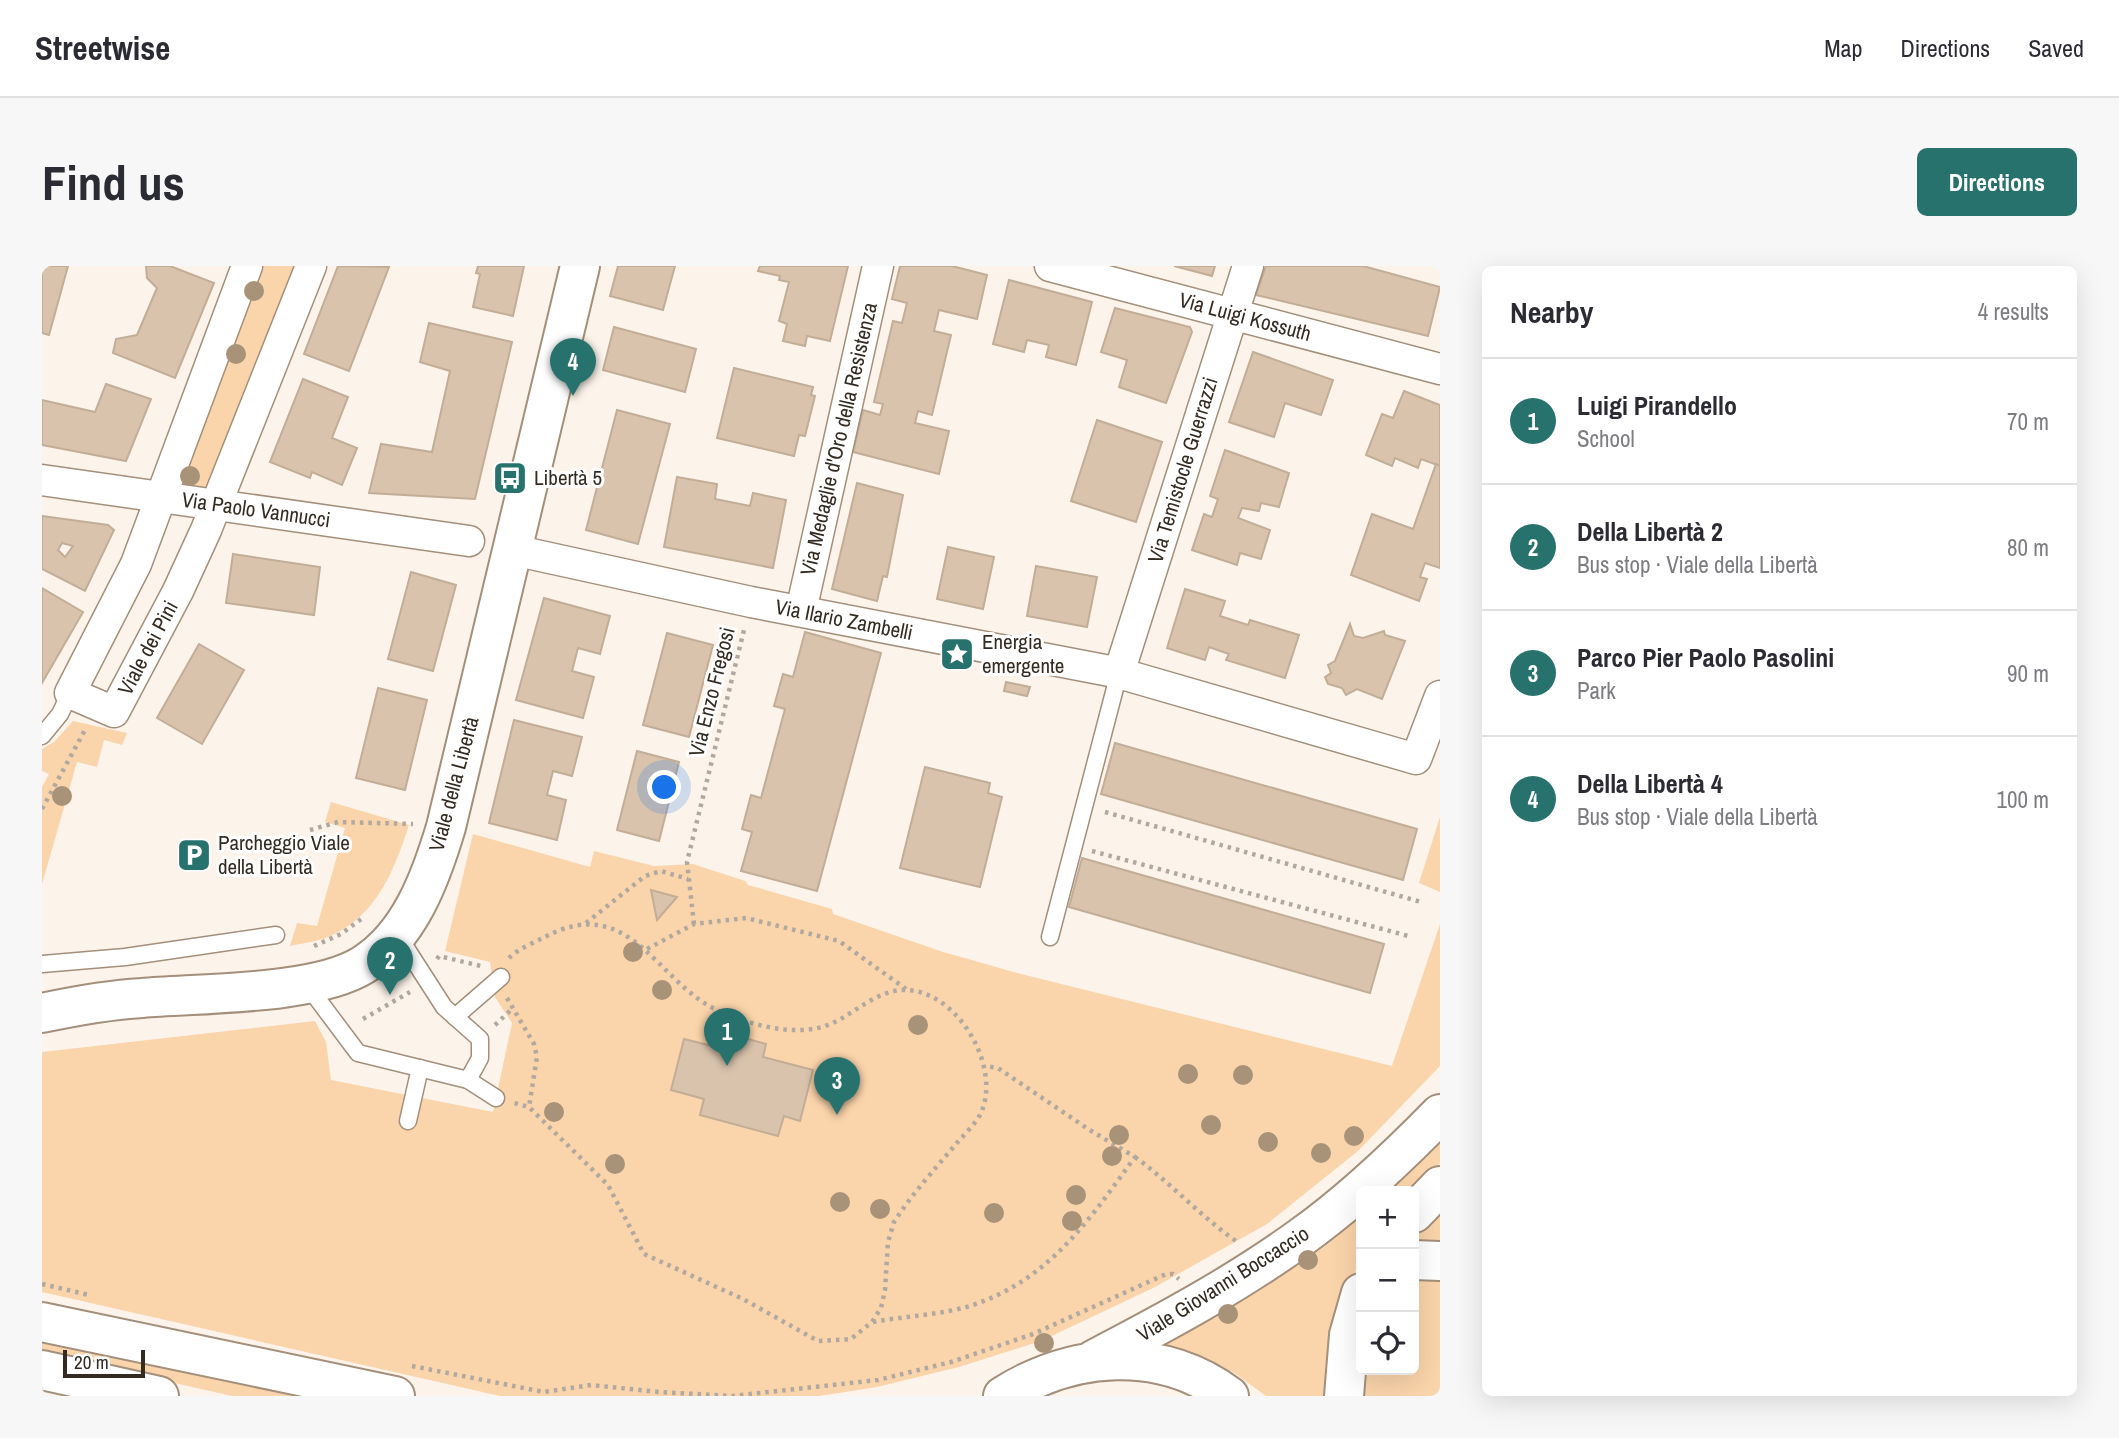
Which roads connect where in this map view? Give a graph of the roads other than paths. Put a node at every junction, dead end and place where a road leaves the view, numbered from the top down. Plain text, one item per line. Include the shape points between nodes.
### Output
1 (247, 266) edge
2 (311, 266) edge
3 (580, 266) edge
4 (878, 266) edge
5 (1050, 266) edge
6 (1248, 266) edge
7 (1232, 313) junction
8 (1440, 369) edge
9 (42, 480) edge
10 (162, 497) junction
11 (216, 505) junction
12 (470, 541) dead end
13 (513, 550) junction
14 (801, 611) junction
15 (1119, 673) junction
16 (70, 693) junction
17 (1440, 696) edge
18 (42, 736) edge
19 (397, 934) junction
20 (276, 935) dead end
21 (1050, 937) dead end
22 (42, 964) edge
23 (500, 973) road end
24 (306, 983) junction
25 (42, 1013) edge
26 (455, 1017) junction
27 (421, 1068) junction
28 (468, 1080) junction
29 (496, 1098) dead end
30 (1440, 1114) edge
31 (408, 1121) dead end
32 (1440, 1186) edge
33 (1419, 1208) edge
34 (1419, 1260) edge
35 (1440, 1261) edge
36 (1356, 1311) edge
37 (42, 1322) edge
38 (1093, 1360) junction
39 (42, 1372) edge
40 (398, 1380) edge
41 (159, 1396) edge
42 (1003, 1396) edge
43 (1229, 1396) edge
44 (1344, 1396) edge

1 - 10 street
2 - 11 street, Viale dei Pini
3 - 13 main road, Viale della Libertà
4 - 14 street, Via Medaglie d'Oro della Resistenza
5 - 7 street, Via Luigi Kossuth
6 - 7 street, Via Temistocle Guerrazzi
7 - 8 street, Via Luigi Kossuth
7 - 15 street, Via Temistocle Guerrazzi
9 - 10 street, Via Paolo Vannucci
10 - 11 street, Via Paolo Vannucci
10 - 16 street via 136,564
11 - 12 street, Via Paolo Vannucci
11 - 16 street, Viale dei Pini via 178,591 114,712
13 - 14 street, Via Ilario Zambelli
13 - 19 main road, Viale della Libertà via 446,827 421,894
14 - 15 street, Via Ilario Zambelli
15 - 17 street, Via Ilario Zambelli via 1416,759
15 - 21 lane
16 - 18 lane
19 - 24 main road, Viale della Libertà via 362,966
19 - 26 lane
20 - 22 lane
23 - 26 lane
24 - 25 main road, Viale della Libertà via 103,1002
24 - 27 lane via 358,1052
26 - 28 lane via 480,1038 480,1058
27 - 28 lane
27 - 31 lane
28 - 29 lane
30 - 38 main road, Viale Giovanni Boccaccio via 1300,1238 1188,1309
32 - 33 main road
34 - 35 main road
36 - 44 main road via 1349,1335
37 - 40 main road
38 - 42 main road, Viale Giovanni Boccaccio via 1052,1371
38 - 43 main road, Viale Giovanni Boccaccio via 1168,1367
39 - 41 main road

